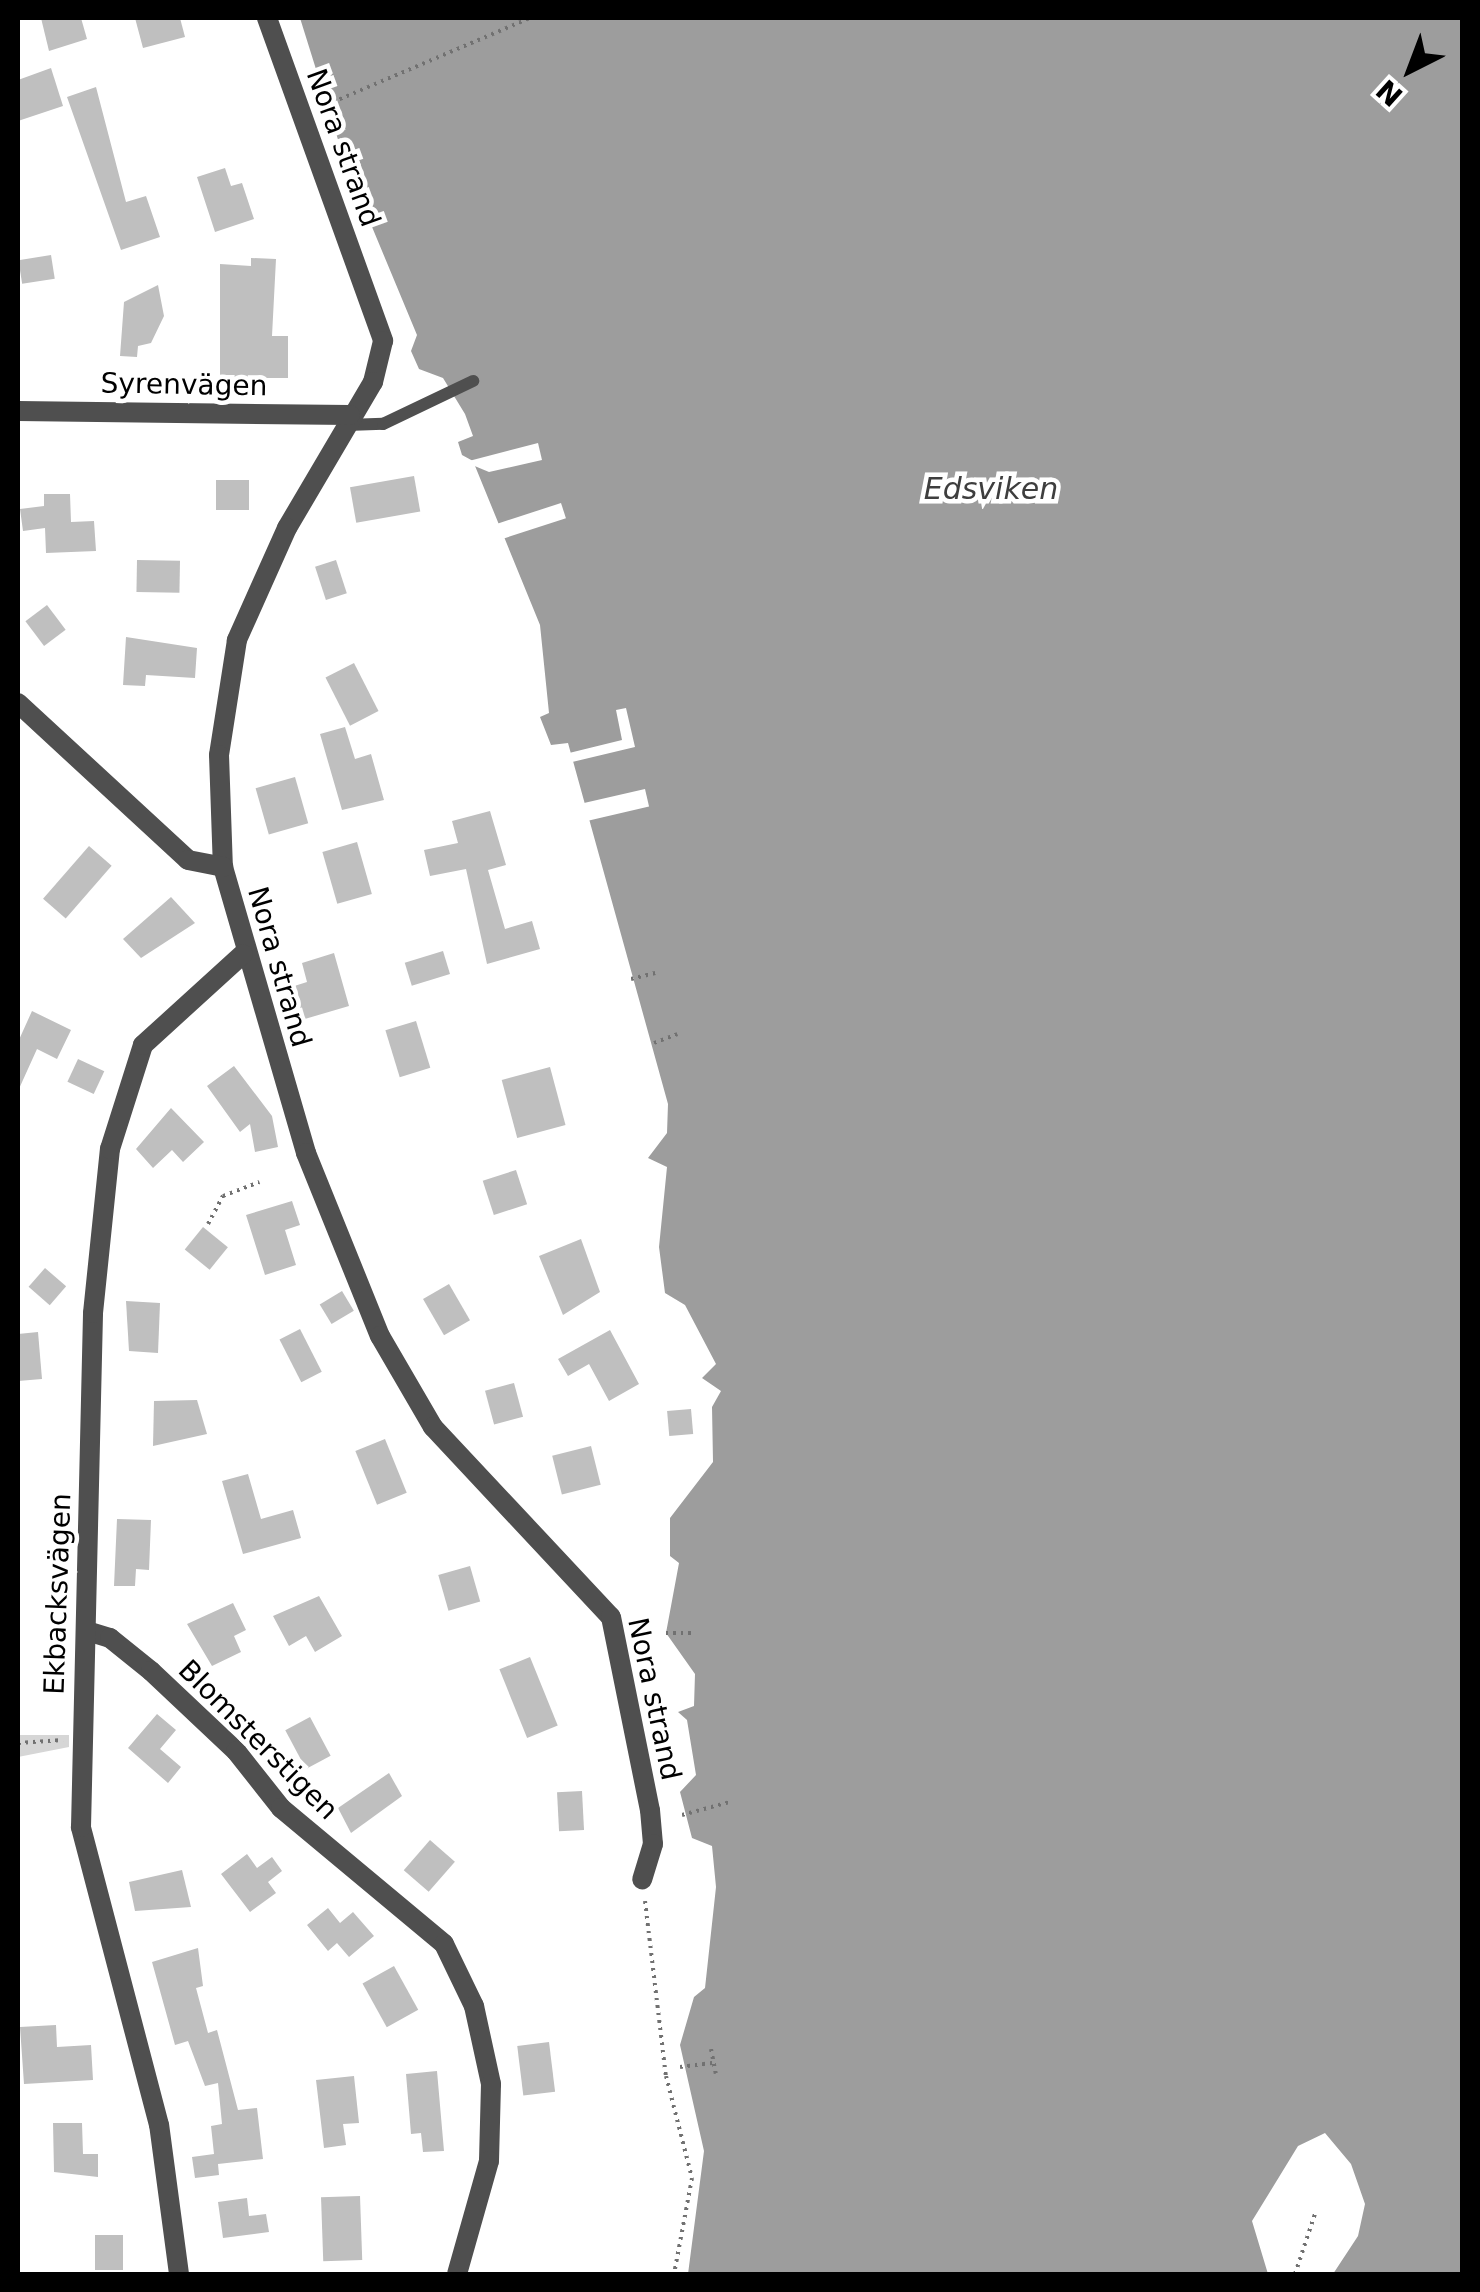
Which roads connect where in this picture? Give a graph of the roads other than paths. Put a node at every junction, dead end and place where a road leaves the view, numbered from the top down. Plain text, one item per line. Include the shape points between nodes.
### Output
1 (267, 18) edge
2 (473, 381) dead end
3 (18, 410) edge
4 (347, 420) junction
5 (21, 718) edge
6 (223, 867) junction
7 (242, 954) junction
8 (87, 1631) junction
9 (642, 1879) road end
10 (179, 2274) edge
11 (457, 2274) edge

1 - 4 street, Nora strand via 383,341 372,382
2 - 4 lane via 383,424
3 - 4 street, Syrenvägen
4 - 6 street, Nora strand via 259,581 237,640 219,755
5 - 6 street via 188,860
6 - 7 street, Nora strand
7 - 8 street, Ekbacksvägen via 144,1046 110,1149 94,1313
7 - 9 street, Nora strand via 311,1166 380,1336 457,1456 612,1617 650,1810 653,1844
8 - 10 street, Ekbacksvägen via 81,1828 159,2125
8 - 11 street, Blomsterstigen via 110,1638 151,1671 236,1752 280,1808 444,1944 474,2006 492,2084 490,2160

